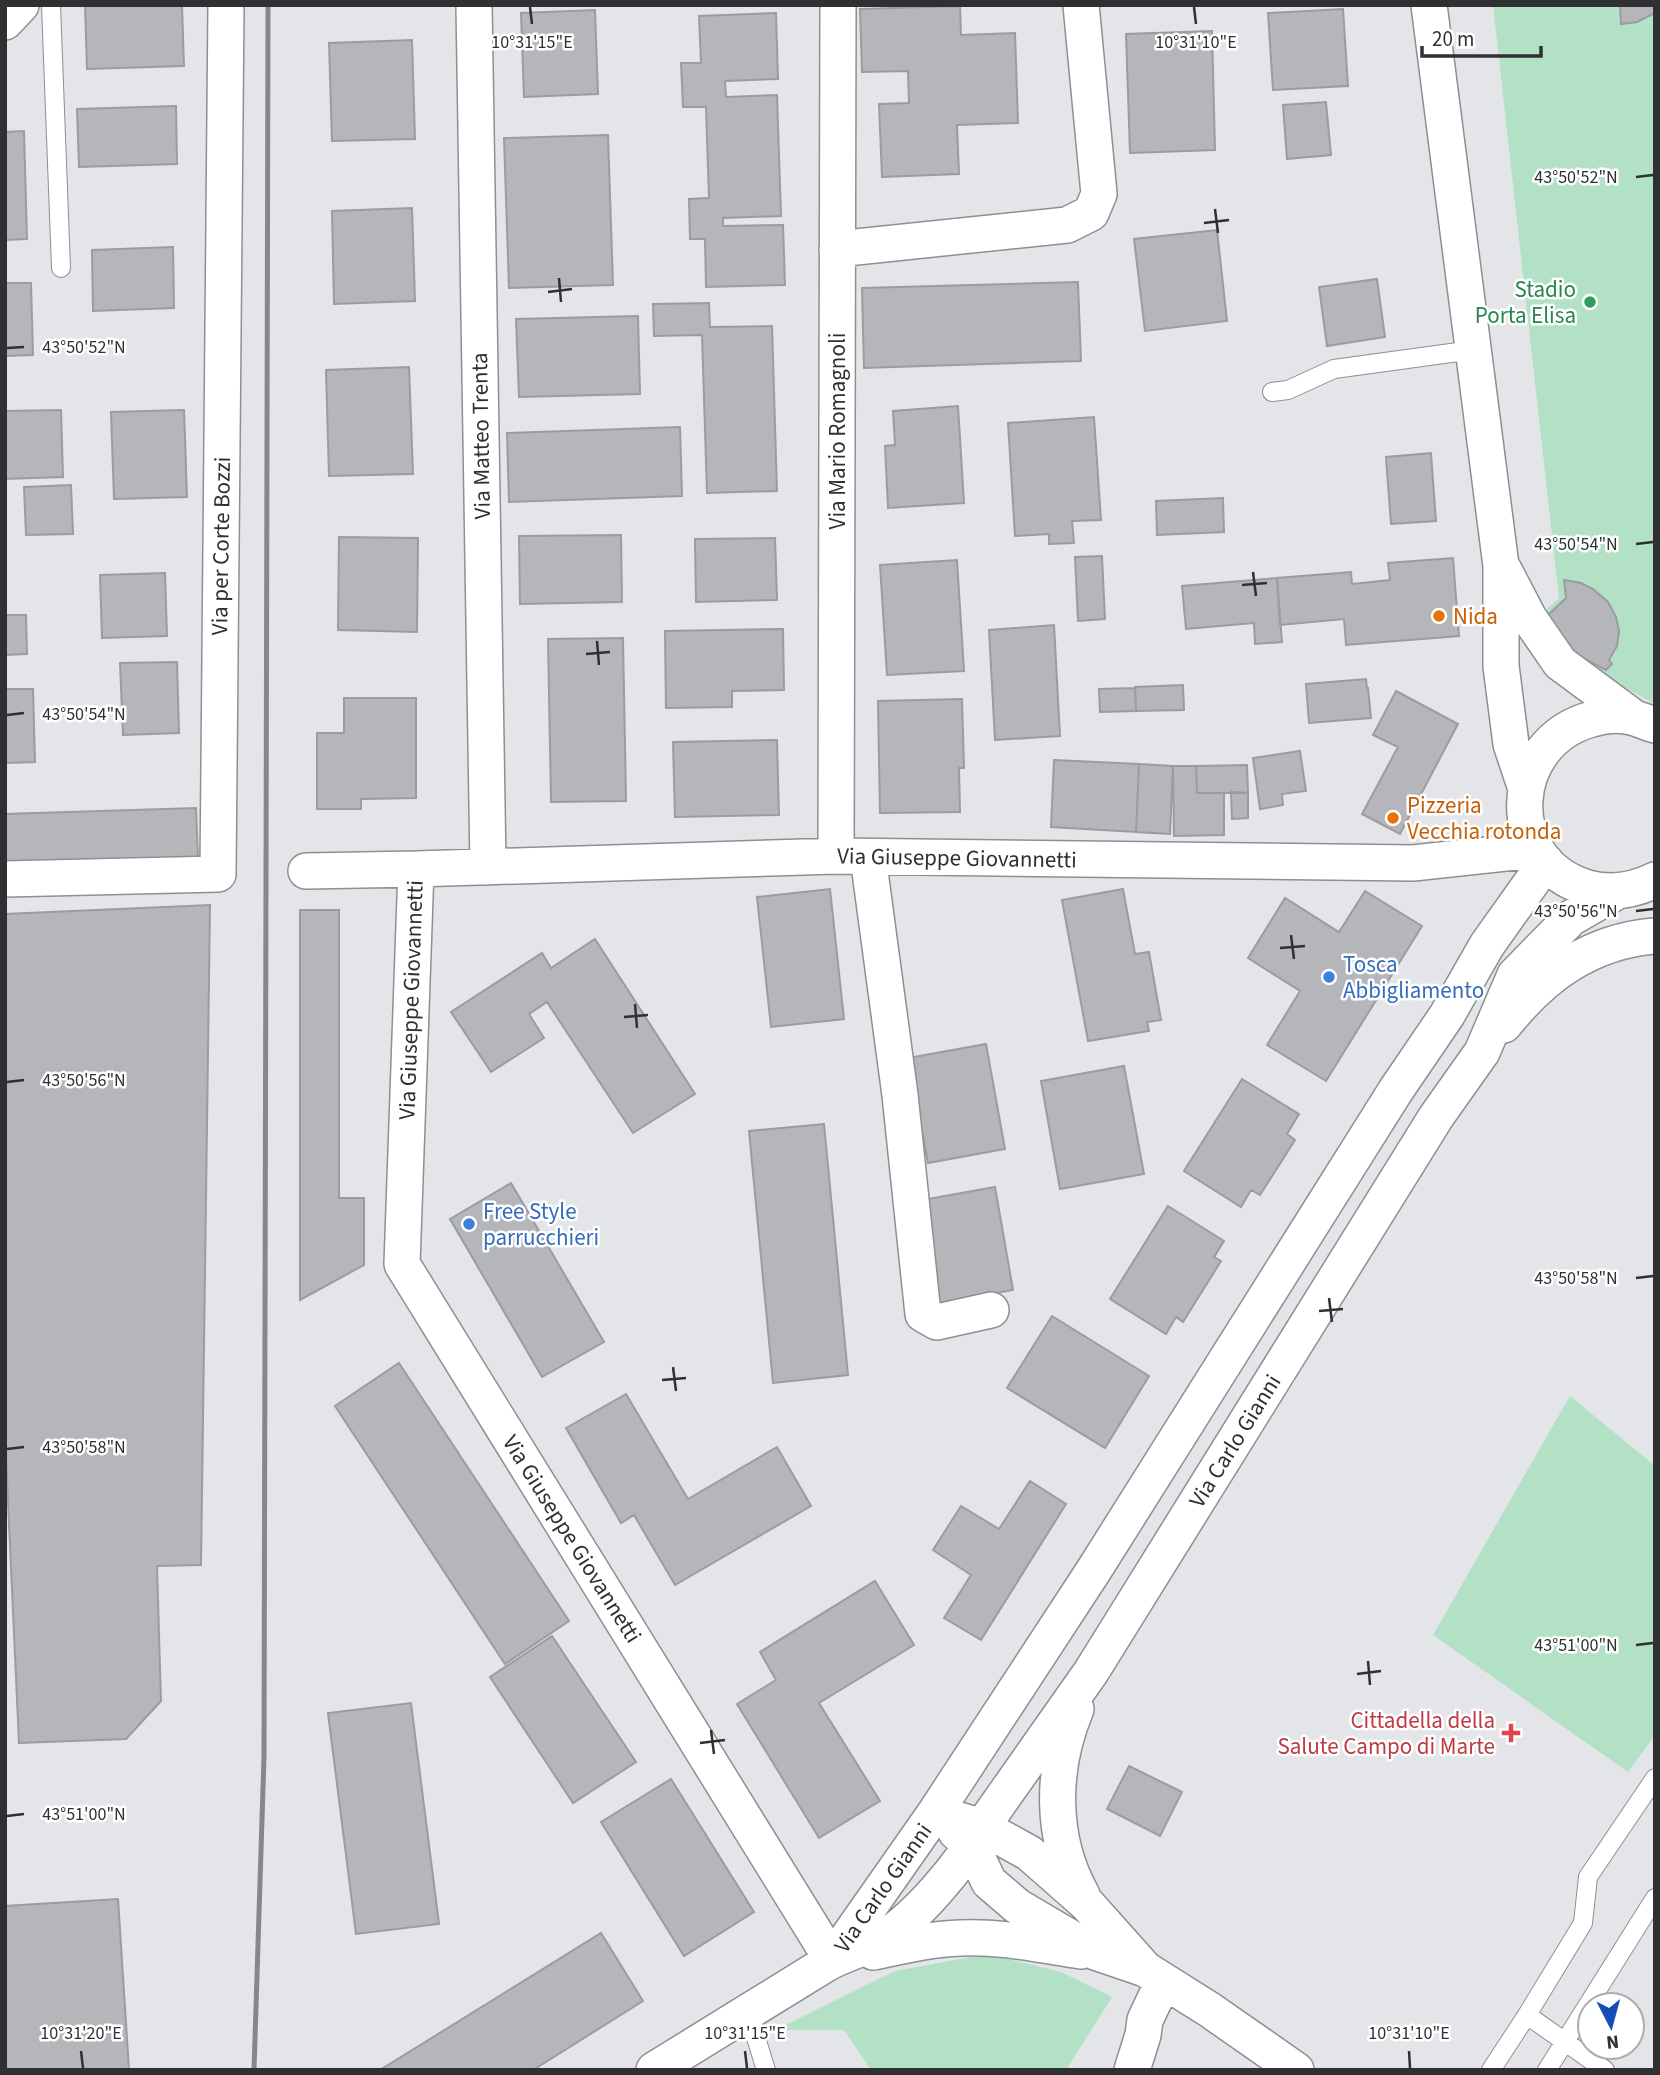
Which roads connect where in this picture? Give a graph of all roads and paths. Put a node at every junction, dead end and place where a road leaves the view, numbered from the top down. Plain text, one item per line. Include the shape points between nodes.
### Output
1 (21, 5) edge
2 (51, 5) edge
3 (226, 5) edge
4 (474, 5) edge
5 (838, 5) edge
6 (1081, 5) edge
7 (1429, 5) edge
8 (5, 22) edge
9 (837, 249) junction
10 (61, 268) dead end
11 (1473, 350) junction
12 (1272, 392) dead end
13 (1501, 566) junction
14 (1644, 721) edge
15 (1526, 789) junction
16 (1541, 856) junction
17 (852, 857) junction
18 (488, 867) junction
19 (416, 869) junction
20 (306, 871) dead end
21 (5, 878) edge
22 (1642, 888) edge
23 (1655, 936) edge
24 (1482, 1052) junction
25 (991, 1310) dead end
26 (1091, 1672) junction
27 (1655, 1778) edge
28 (935, 1813) junction
29 (977, 1836) junction
30 (1655, 1898) edge
31 (1087, 1904) junction
32 (1095, 1952) junction
33 (832, 1960) junction
34 (1154, 1975) junction
35 (748, 2012) junction
36 (1527, 2015) junction
37 (1564, 2042) junction
38 (654, 2070) edge
39 (766, 2070) edge
40 (1132, 2070) edge
41 (1296, 2070) edge
42 (1491, 2070) edge
43 (1547, 2070) edge
44 (1605, 2070) edge

1 - 8 street
2 - 10 lane
3 - 21 street, Via per Corte Bozzi via 218,874
4 - 18 street, Via Matteo Trenta
5 - 9 street, Via Mario Romagnoli
6 - 9 street via 1098,194 1091,213 1067,225
7 - 11 street
9 - 17 street, Via Mario Romagnoli
11 - 12 lane via 1334,369 1288,390
11 - 13 street
13 - 14 street via 1560,663
13 - 15 street via 1501,666 1511,744
14 - 15 street via 1604,716 1577,723 1552,739 1535,761
15 - 16 street via 1527,824
16 - 17 street, Via Giuseppe Giovannetti via 1413,863
16 - 22 street via 1577,885 1596,890
16 - 28 street, Via Carlo Gianni via 1447,1015
17 - 18 street, Via Giuseppe Giovannetti
17 - 25 street, Via Mario Romagnoli via 900,1095 923,1314 937,1322
18 - 19 street, Via Giuseppe Giovannetti
19 - 20 street, Via Giuseppe Giovannetti
19 - 33 street, Via Giuseppe Giovannetti via 402,1264
22 - 24 street, Via Carlo Gianni via 1571,918 1515,975
23 - 24 street via 1597,949 1553,974 1524,999
24 - 26 street, Via Carlo Gianni via 1436,1117
26 - 29 street, Via Carlo Gianni
26 - 31 street via 1064,1742 1058,1783 1060,1836
27 - 36 lane via 1588,1878 1583,1923
28 - 29 street
28 - 33 street, Via Carlo Gianni
29 - 31 street via 1029,1853
29 - 32 street via 989,1882 1001,1894
29 - 33 street, Via Carlo Gianni via 904,1922 878,1941
30 - 37 lane
31 - 34 street
32 - 33 street via 962,1937
32 - 34 street
33 - 35 street
34 - 40 street
34 - 41 street
35 - 38 street
35 - 39 lane
36 - 37 lane
36 - 42 lane
37 - 43 lane
37 - 44 lane

